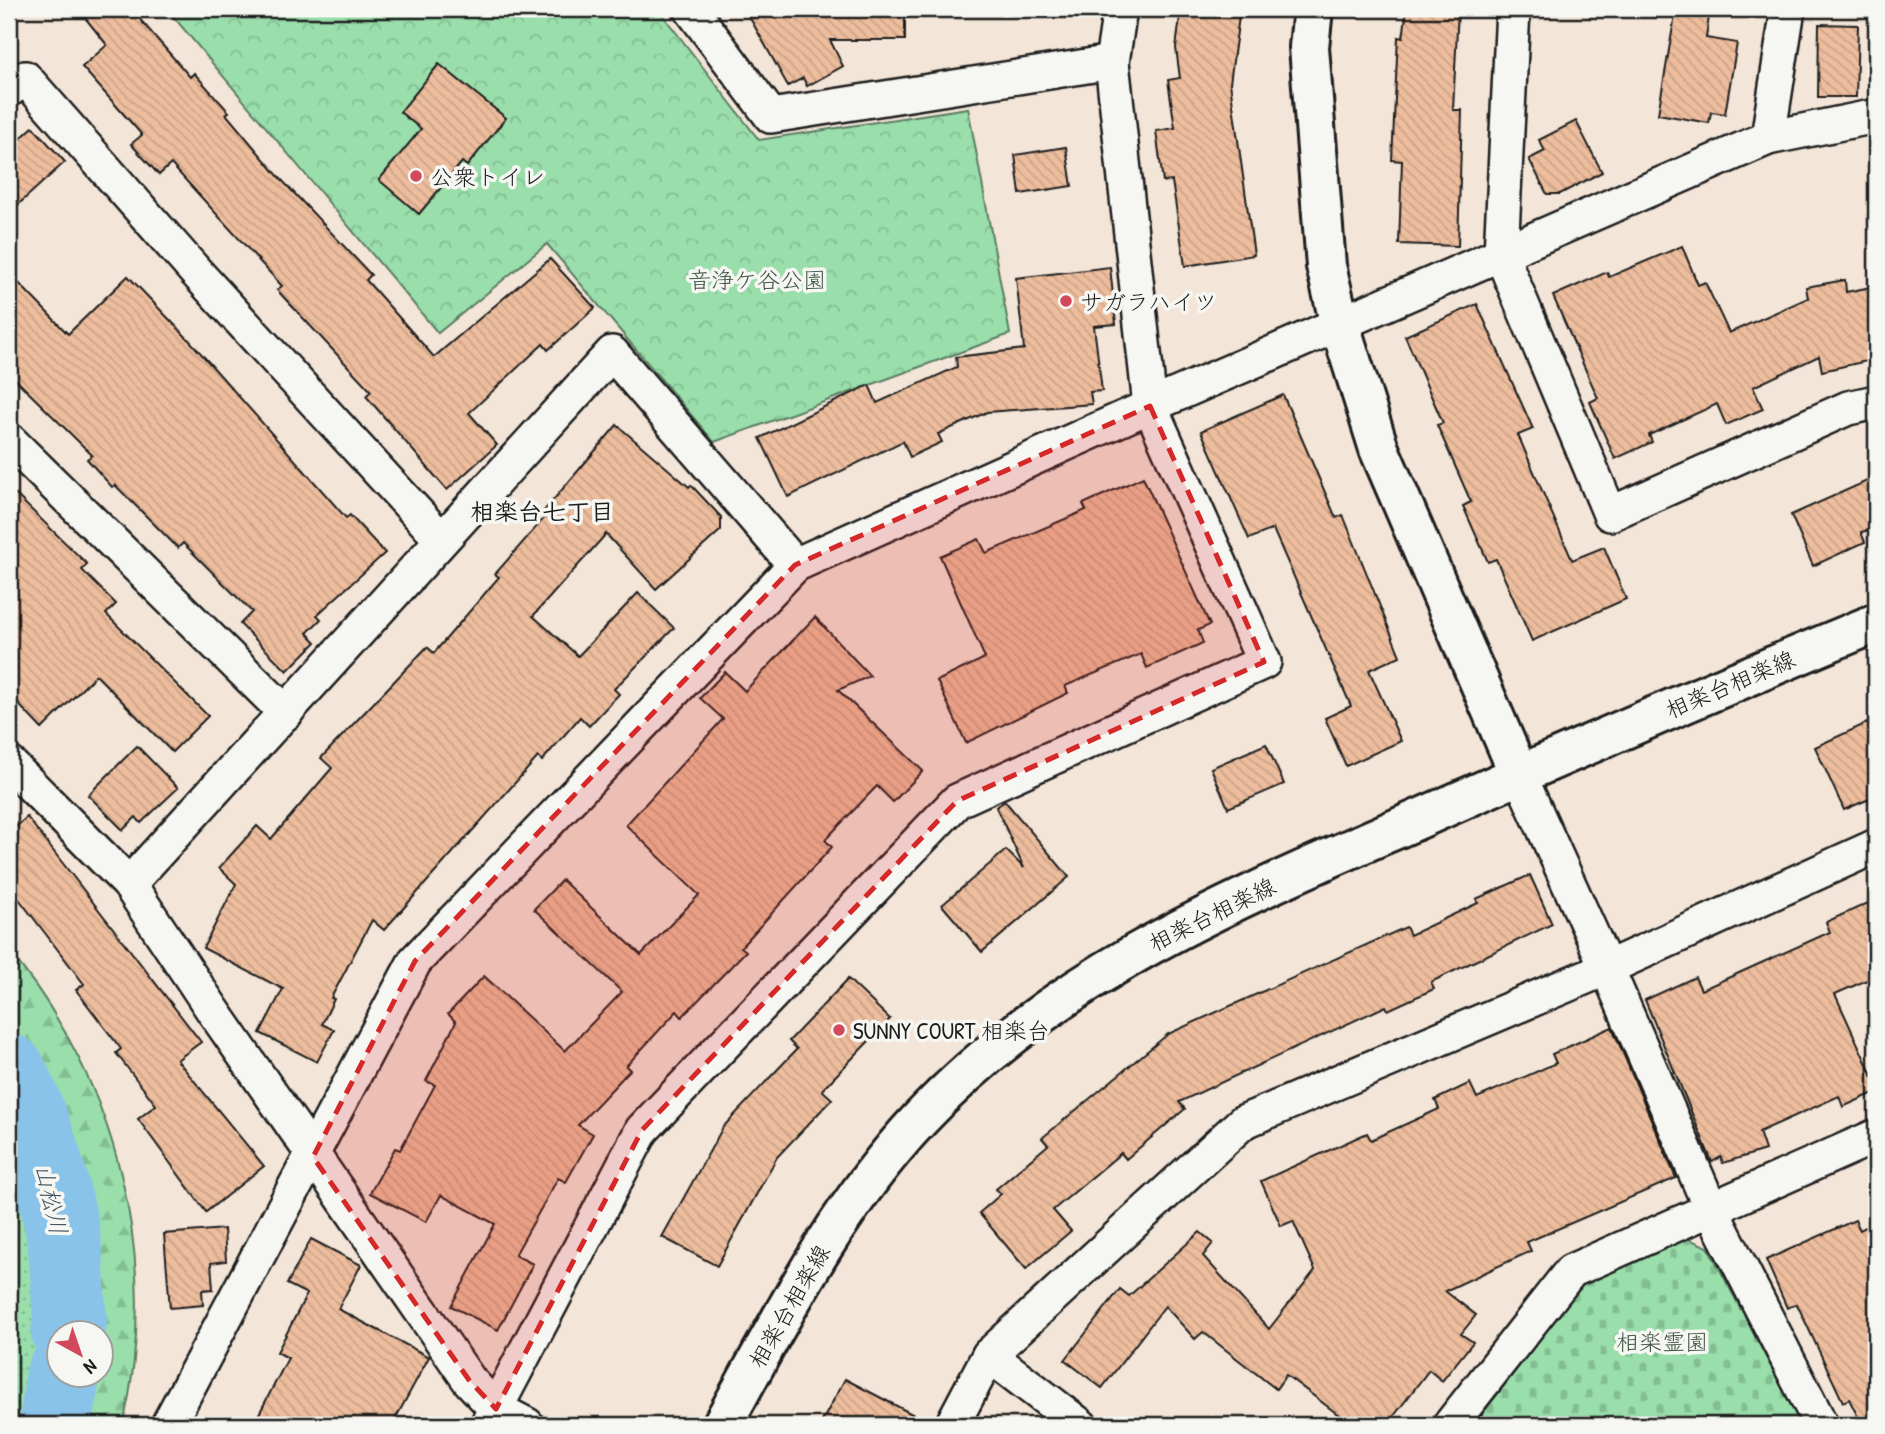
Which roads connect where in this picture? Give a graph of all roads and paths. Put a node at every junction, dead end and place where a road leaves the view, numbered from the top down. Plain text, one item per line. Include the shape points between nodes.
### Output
1 (691, 9) edge
2 (1121, 9) edge
3 (1313, 9) edge
4 (1513, 9) edge
5 (1788, 9) edge
6 (1112, 62) junction
7 (9, 90) edge
8 (1876, 116) edge
9 (1768, 138) junction
10 (1501, 254) junction
11 (1340, 324) junction
12 (1876, 402) edge
13 (1150, 406) junction
14 (9, 440) edge
15 (441, 539) junction
16 (795, 565) junction
17 (1876, 623) edge
18 (286, 713) junction
19 (9, 763) edge
20 (1519, 774) junction
21 (1876, 846) edge
22 (130, 884) junction
23 (1607, 968) junction
24 (1876, 1136) edge
25 (313, 1157) junction
26 (1710, 1208) junction
27 (989, 1355) junction
28 (491, 1417) edge
29 (169, 1425) edge
30 (527, 1425) edge
31 (722, 1425) edge
32 (952, 1425) edge
33 (1080, 1425) edge
34 (1450, 1425) edge
35 (1821, 1425) edge

1 - 6 street via 771,116
2 - 6 street
3 - 11 main road via 1309,47 1326,266
4 - 10 street
5 - 9 street
6 - 13 street
7 - 15 street via 25,78
8 - 9 street
9 - 10 street
10 - 11 street
10 - 12 street via 1610,514 1848,408
11 - 13 street
11 - 20 main road via 1379,449
13 - 16 street
13 - 28 street via 1264,662 957,801 642,1130
14 - 18 street
15 - 16 street via 612,354
15 - 18 street
16 - 25 street via 415,961
17 - 20 main road, 相楽台相楽線
18 - 22 street
19 - 22 street
20 - 23 street
20 - 31 main road, 相楽台相楽線 via 1169,933 1078,987 1013,1033 918,1121 873,1174 820,1249
21 - 23 street
22 - 25 street
23 - 26 street
23 - 27 street via 1243,1122
24 - 26 street
25 - 28 street
25 - 29 street
26 - 34 street via 1571,1271
26 - 35 street
27 - 32 street
27 - 33 street
28 - 30 street

